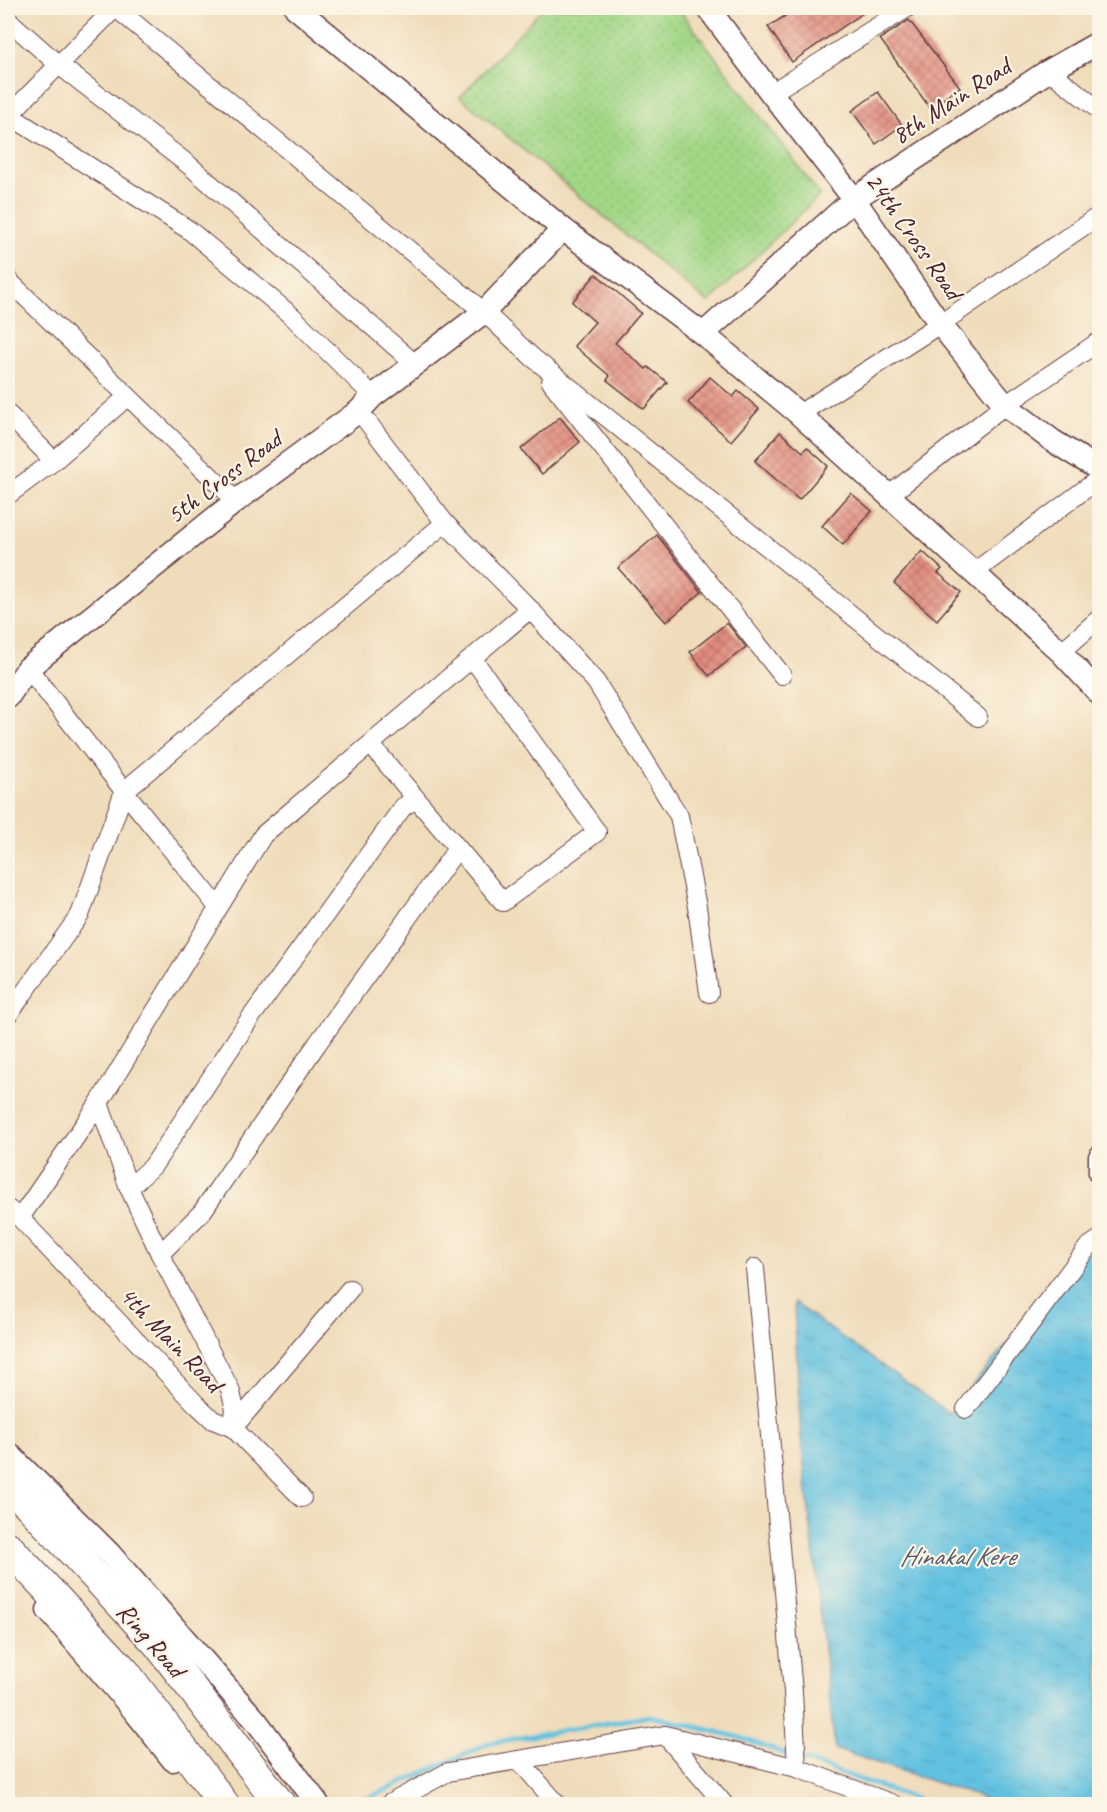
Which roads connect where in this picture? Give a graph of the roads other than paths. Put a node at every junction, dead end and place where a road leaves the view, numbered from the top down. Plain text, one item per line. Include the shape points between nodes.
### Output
1 (116, 8) edge
2 (296, 8) edge
3 (907, 8) edge
4 (715, 10) edge
5 (8, 20) edge
6 (1100, 42) edge
7 (59, 65) junction
8 (1050, 71) junction
9 (771, 93) junction
10 (1100, 111) edge
11 (8, 116) edge
12 (854, 199) junction
13 (1100, 215) edge
14 (563, 229) junction
15 (8, 280) edge
16 (484, 312) junction
17 (940, 324) junction
18 (703, 334) junction
19 (1100, 341) edge
20 (532, 357) junction
21 (415, 364) junction
22 (127, 397) junction
23 (366, 403) junction
24 (1005, 405) junction
25 (8, 414) edge
26 (799, 414) junction
27 (54, 461) junction
28 (1100, 470) edge
29 (1100, 478) edge
30 (8, 495) edge
31 (888, 496) junction
32 (236, 501) junction
33 (445, 523) junction
34 (973, 573) junction
35 (530, 609) junction
36 (1100, 618) edge
37 (1061, 652) junction
38 (473, 659) junction
39 (28, 668) junction
40 (782, 675) dead end
41 (1100, 694) edge
42 (8, 697) edge
43 (978, 717) dead end
44 (371, 745) junction
45 (124, 791) junction
46 (416, 799) junction
47 (456, 849) junction
48 (218, 907) junction
49 (709, 993) dead end
50 (8, 1015) edge
51 (99, 1103) junction
52 (129, 1188) junction
53 (14, 1214) edge
54 (1100, 1239) edge
55 (160, 1254) junction
56 (755, 1268) dead end
57 (350, 1289) dead end
58 (966, 1409) dead end
59 (233, 1428) junction
60 (8, 1453) edge
61 (8, 1487) edge
62 (302, 1498) dead end
63 (8, 1547) edge
64 (8, 1564) edge
65 (664, 1735) junction
66 (519, 1760) junction
67 (797, 1768) junction
68 (207, 1804) edge
69 (224, 1804) edge
70 (280, 1804) edge
71 (318, 1804) edge
72 (389, 1804) edge
73 (557, 1804) edge
74 (724, 1804) edge
75 (893, 1804) edge

1 - 7 street
1 - 16 street
2 - 14 street
3 - 9 street
4 - 9 street, 24th Cross Road
5 - 7 street
6 - 8 street, 8th Main Road
7 - 11 street
7 - 21 street via 189,165
8 - 10 street
8 - 12 street, 8th Main Road
9 - 12 street, 24th Cross Road
11 - 23 street via 189,230 293,317
12 - 17 street, 24th Cross Road
12 - 18 street, 8th Main Road
13 - 17 street
14 - 16 street, 5th Cross Road
14 - 18 street
15 - 22 street
16 - 20 street
16 - 21 street, 5th Cross Road
17 - 24 street, 24th Cross Road
17 - 26 street
18 - 26 street
19 - 24 street
20 - 40 street
20 - 43 street
21 - 23 street, 5th Cross Road
22 - 27 street
22 - 32 street
23 - 32 street, 5th Cross Road
23 - 33 street
24 - 28 street, 24th Cross Road
24 - 31 street
25 - 27 street
26 - 31 street
27 - 30 street
29 - 34 street
31 - 34 street
32 - 39 street, 5th Cross Road
33 - 35 street
33 - 45 street
34 - 37 street
35 - 38 street
35 - 49 street via 596,681 679,816
36 - 37 street
37 - 41 street
38 - 44 street
38 - 47 street via 597,832 503,902
39 - 42 street, 5th Cross Road
39 - 45 street
44 - 46 street
44 - 48 street via 263,836
45 - 48 street
45 - 50 street via 80,915
46 - 47 street
46 - 52 street via 403,807 249,1020 153,1166
47 - 55 street via 202,1212
48 - 51 street
51 - 52 street
51 - 53 street
52 - 55 street
53 - 59 street, 4th Main Road via 196,1404 213,1420
54 - 58 street via 1088,1247
55 - 59 street via 230,1389 235,1409
56 - 67 street
57 - 59 street
59 - 62 street, 4th Main Road
60 - 71 street via 109,1552 257,1722
61 - 70 highway, Ring Road via 158,1644
63 - 69 highway, Ring Road via 124,1672
64 - 68 street via 136,1713
65 - 66 street
65 - 67 street
65 - 74 street
66 - 72 street via 448,1772
66 - 73 street
67 - 75 street

